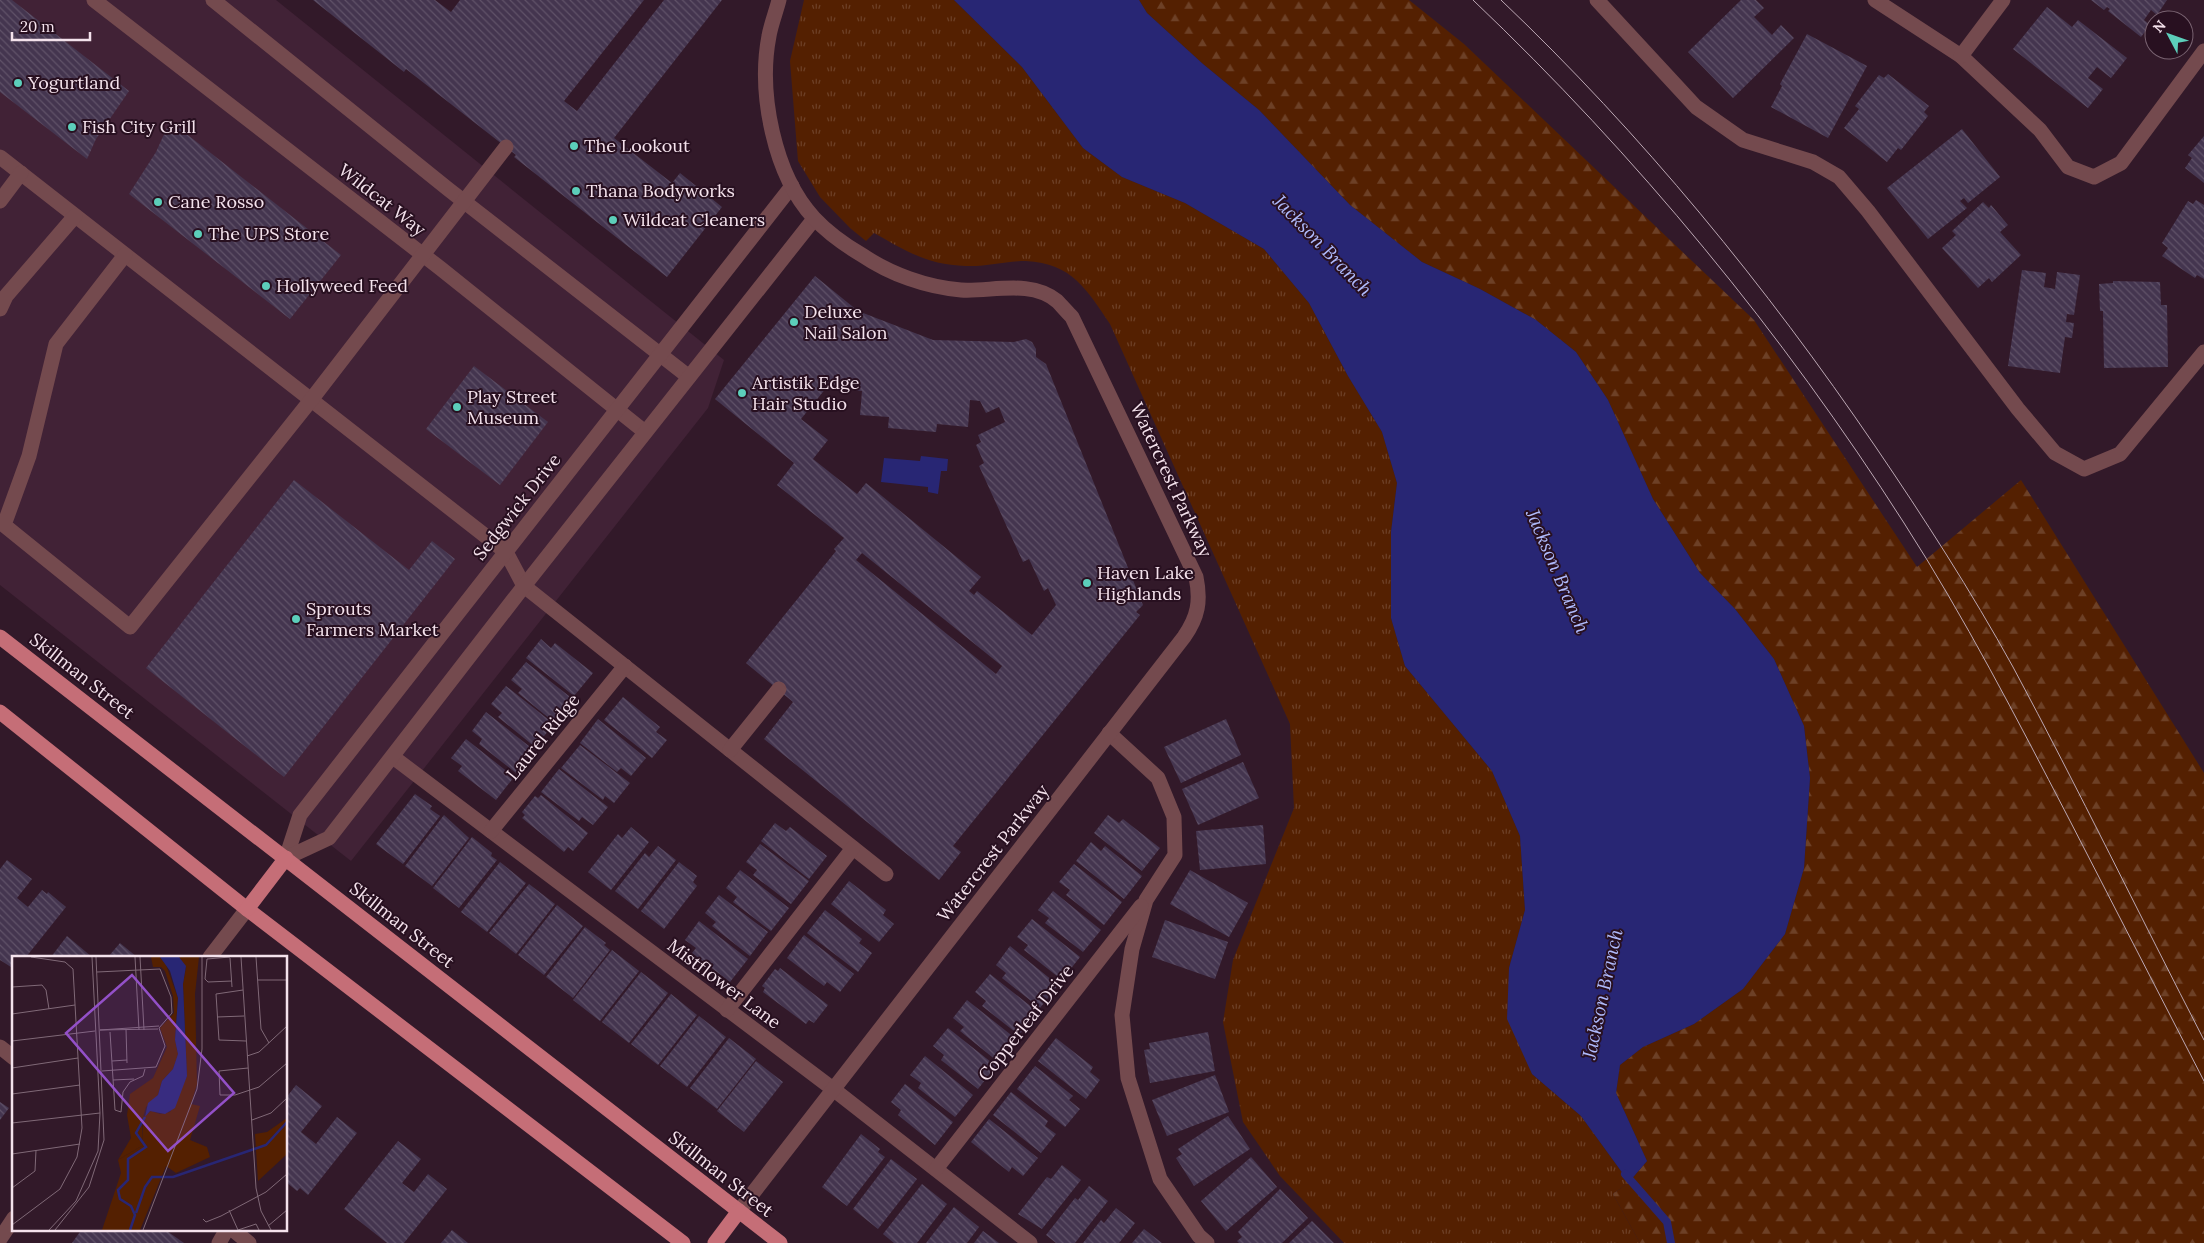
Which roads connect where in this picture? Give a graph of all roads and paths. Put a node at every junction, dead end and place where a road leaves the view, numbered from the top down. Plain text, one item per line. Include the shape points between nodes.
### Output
1 (94, 0) edge
2 (213, 0) edge
3 (779, 0) edge
4 (1597, 0) edge
5 (1875, 0) edge
6 (2003, 0) edge
7 (2204, 51) edge
8 (1961, 56) junction
9 (506, 147) dead end
10 (0, 157) edge
11 (21, 174) junction
12 (792, 186) junction
13 (0, 201) edge
14 (464, 201) junction
15 (76, 216) junction
16 (814, 219) junction
17 (125, 254) junction
18 (422, 256) junction
19 (0, 309) edge
20 (2204, 352) edge
21 (661, 353) junction
22 (689, 376) junction
23 (311, 400) junction
24 (617, 410) junction
25 (646, 432) junction
26 (506, 552) junction
27 (524, 586) junction
28 (0, 637) edge
29 (625, 666) junction
30 (779, 689) dead end
31 (0, 712) edge
32 (1109, 733) junction
33 (730, 750) junction
34 (393, 756) junction
35 (491, 831) junction
36 (853, 848) junction
37 (286, 858) junction
38 (886, 874) dead end
39 (1146, 900) junction
40 (246, 909) junction
41 (211, 956) edge
42 (727, 1010) junction
43 (0, 1048) edge
44 (12, 1057) edge
45 (833, 1089) junction
46 (936, 1169) junction
47 (739, 1211) junction
48 (12, 1221) edge
49 (226, 1230) edge
50 (233, 1230) edge
51 (0, 1238) edge
52 (219, 1243) edge
53 (249, 1243) edge
54 (683, 1243) edge
55 (715, 1243) edge
56 (780, 1243) edge
57 (1030, 1243) edge
58 (1207, 1243) edge

1 - 18 street, Wildcat Way
2 - 14 street
3 - 12 street, Watercrest Parkway via 769,37 766,79 774,141
4 - 20 street via 1696,107 1743,140 1812,162 1839,177 2055,453 2084,469 2120,454
5 - 8 street
6 - 8 street
7 - 8 street via 2122,163 2094,177 2068,167 2040,130
9 - 14 street
10 - 11 street
11 - 13 street
11 - 15 street
12 - 16 street, Watercrest Parkway
12 - 21 street, Sedgwick Drive
14 - 18 street
14 - 21 street
15 - 17 street
15 - 19 street via 6,296
16 - 22 street, Sedgwick Drive
16 - 32 street, Watercrest Parkway via 882,269 961,290 1033,290 1055,299 1072,317 1196,577 1200,593 1199,609 1193,624
17 - 23 street
17 - 23 street via 56,344 29,456 4,525 130,627
18 - 23 street
18 - 24 street, Wildcat Way
21 - 22 street
21 - 24 street, Sedgwick Drive
22 - 25 street, Sedgwick Drive
23 - 26 street
24 - 25 street, Wildcat Way
24 - 26 street, Sedgwick Drive
25 - 27 street, Sedgwick Drive
26 - 27 street
26 - 37 street, Sedgwick Drive via 300,815
27 - 29 street
27 - 34 street, Sedgwick Drive
28 - 37 main road, Skillman Street
29 - 33 street
29 - 35 street, Laurel Ridge
30 - 33 street
31 - 40 main road
32 - 39 street via 1158,778 1174,817 1175,855
32 - 45 street, Watercrest Parkway
33 - 36 street
34 - 35 street, Mistflower Lane
34 - 37 street, Sedgwick Drive via 330,838
35 - 42 street, Mistflower Lane
36 - 38 street
36 - 42 street
37 - 40 main road, Sedgwick Drive
37 - 47 main road, Skillman Street
39 - 46 street, Copperleaf Drive
39 - 58 street via 1132,949 1122,1015 1128,1078 1160,1179
40 - 41 street, Sedgwick Drive
40 - 54 main road
42 - 45 street, Mistflower Lane
43 - 44 street
45 - 46 street, Mistflower Lane
45 - 47 street, Watercrest Parkway
46 - 57 street, Mistflower Lane
47 - 55 main road
47 - 56 main road, Skillman Street
48 - 51 street
49 - 52 street
50 - 53 street

